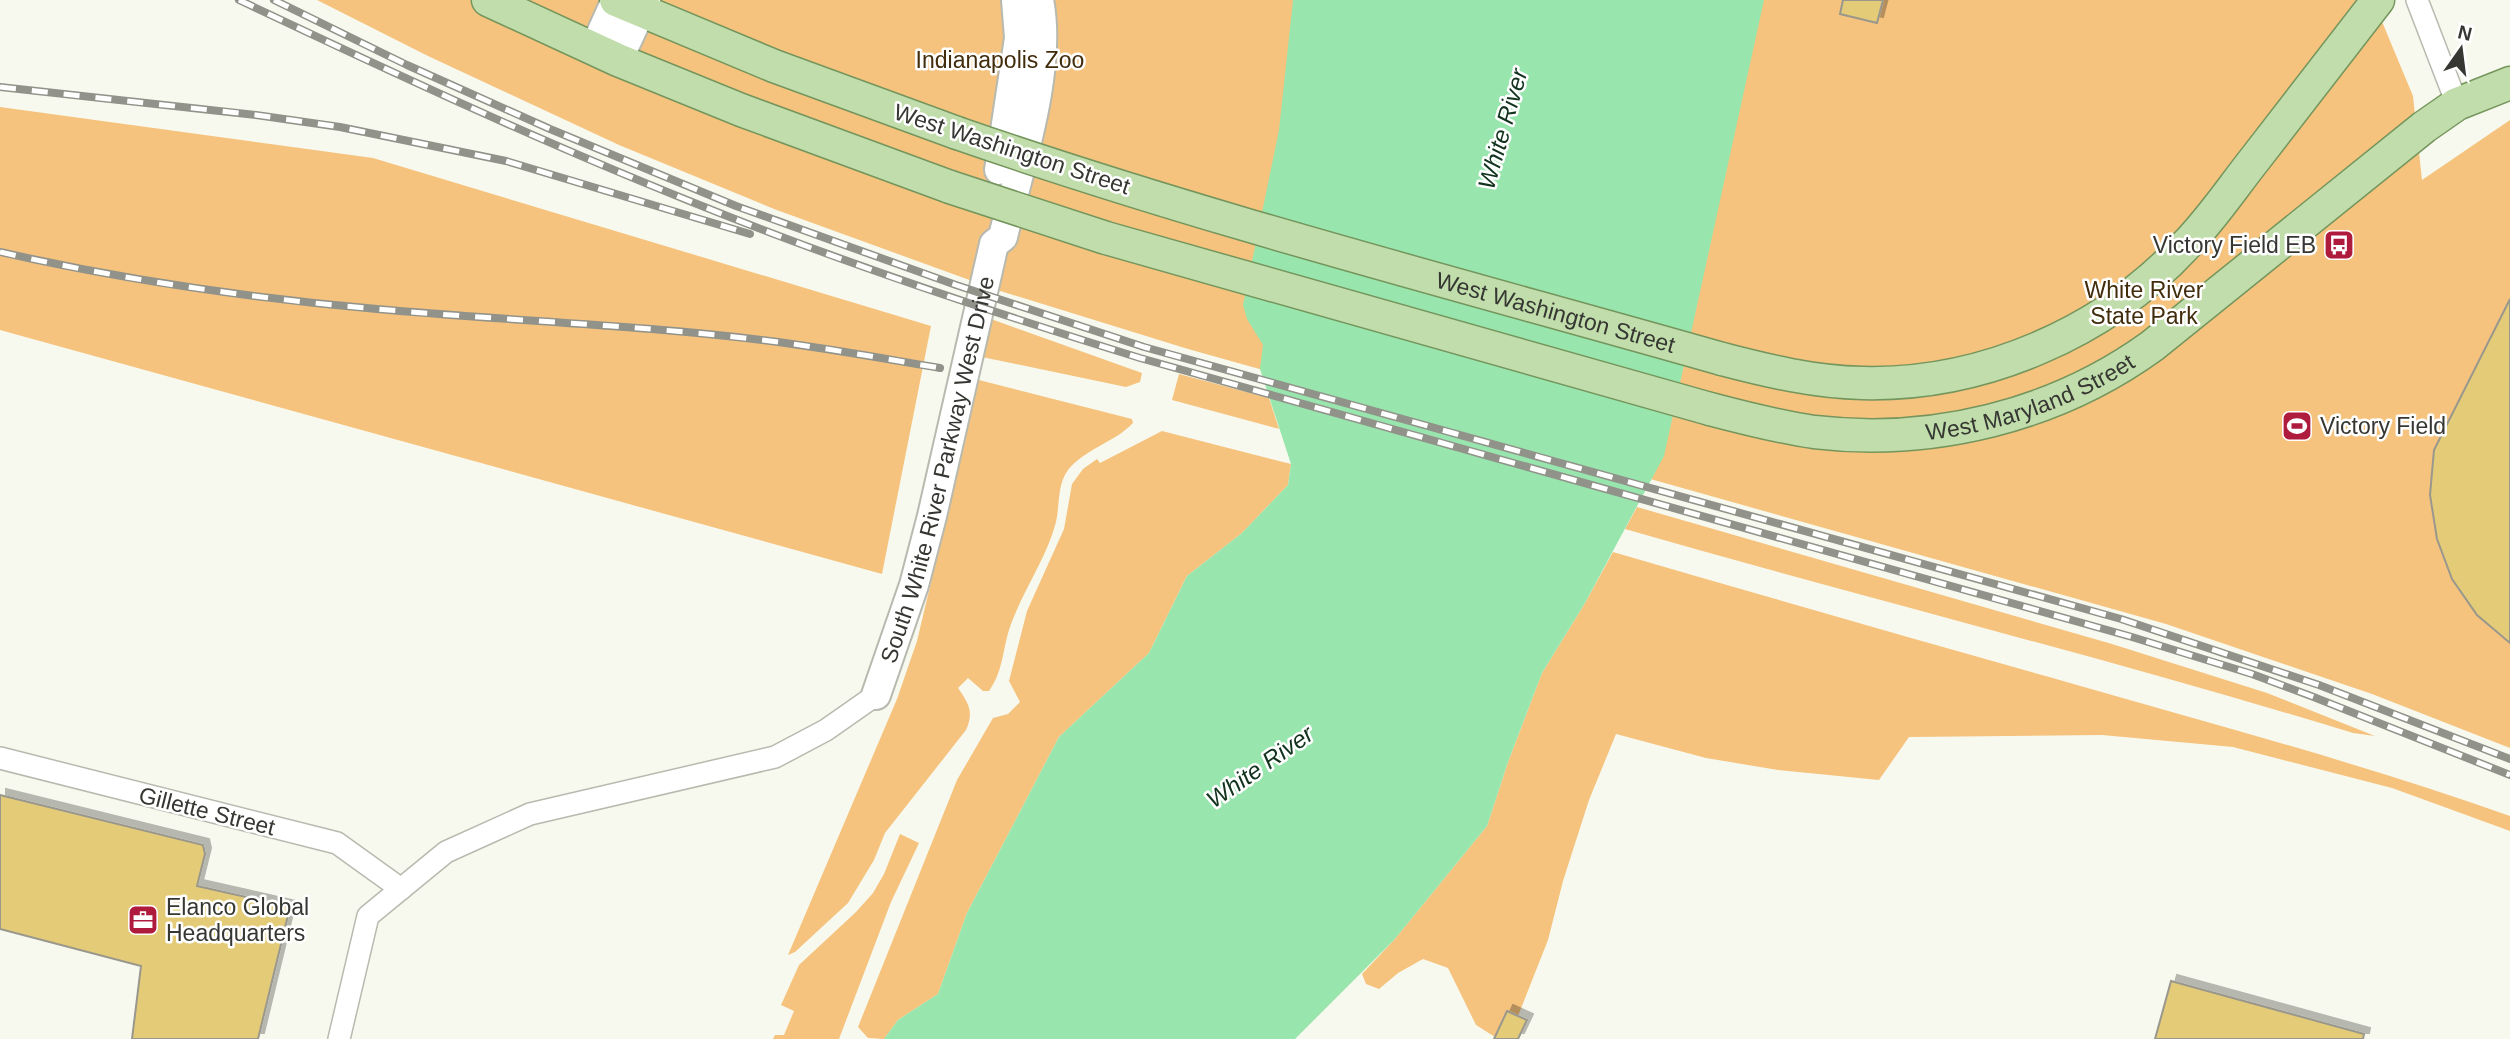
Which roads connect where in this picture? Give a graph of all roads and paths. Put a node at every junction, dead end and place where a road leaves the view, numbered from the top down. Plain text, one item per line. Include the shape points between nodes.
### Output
1 (488, 0) edge
2 (1016, 0) edge
3 (1039, 0) edge
4 (2378, 0) edge
5 (2417, 0) edge
6 (627, 2) edge
7 (606, 54) junction
8 (2510, 83) edge
9 (2457, 104) junction
10 (994, 244) junction
11 (876, 695) joint
12 (0, 758) edge
13 (401, 889) junction
14 (339, 1039) edge

1 - 7 main road
2 - 10 street, South White River Parkway West Drive via 1015,77 988,234
3 - 10 street, South White River Parkway West Drive via 1042,40 1035,100 1003,237
4 - 6 main road, West Washington Street, bridge via 2186,245 2141,287 2082,327 2026,353 1950,375 1863,383 1815,379 1721,359 1048,164 774,66
5 - 9 street
6 - 7 street
7 - 9 main road, West Maryland Street, bridge via 754,115 1106,238 1765,423 1814,432 1894,435 1970,426 2031,409 2127,365
8 - 9 main road, West Maryland Street
10 - 11 street, South White River Parkway West Drive via 911,597
11 - 13 street via 826,730 775,757 530,814 446,852
12 - 13 street, Gillette Street via 337,844
13 - 14 street via 368,916

